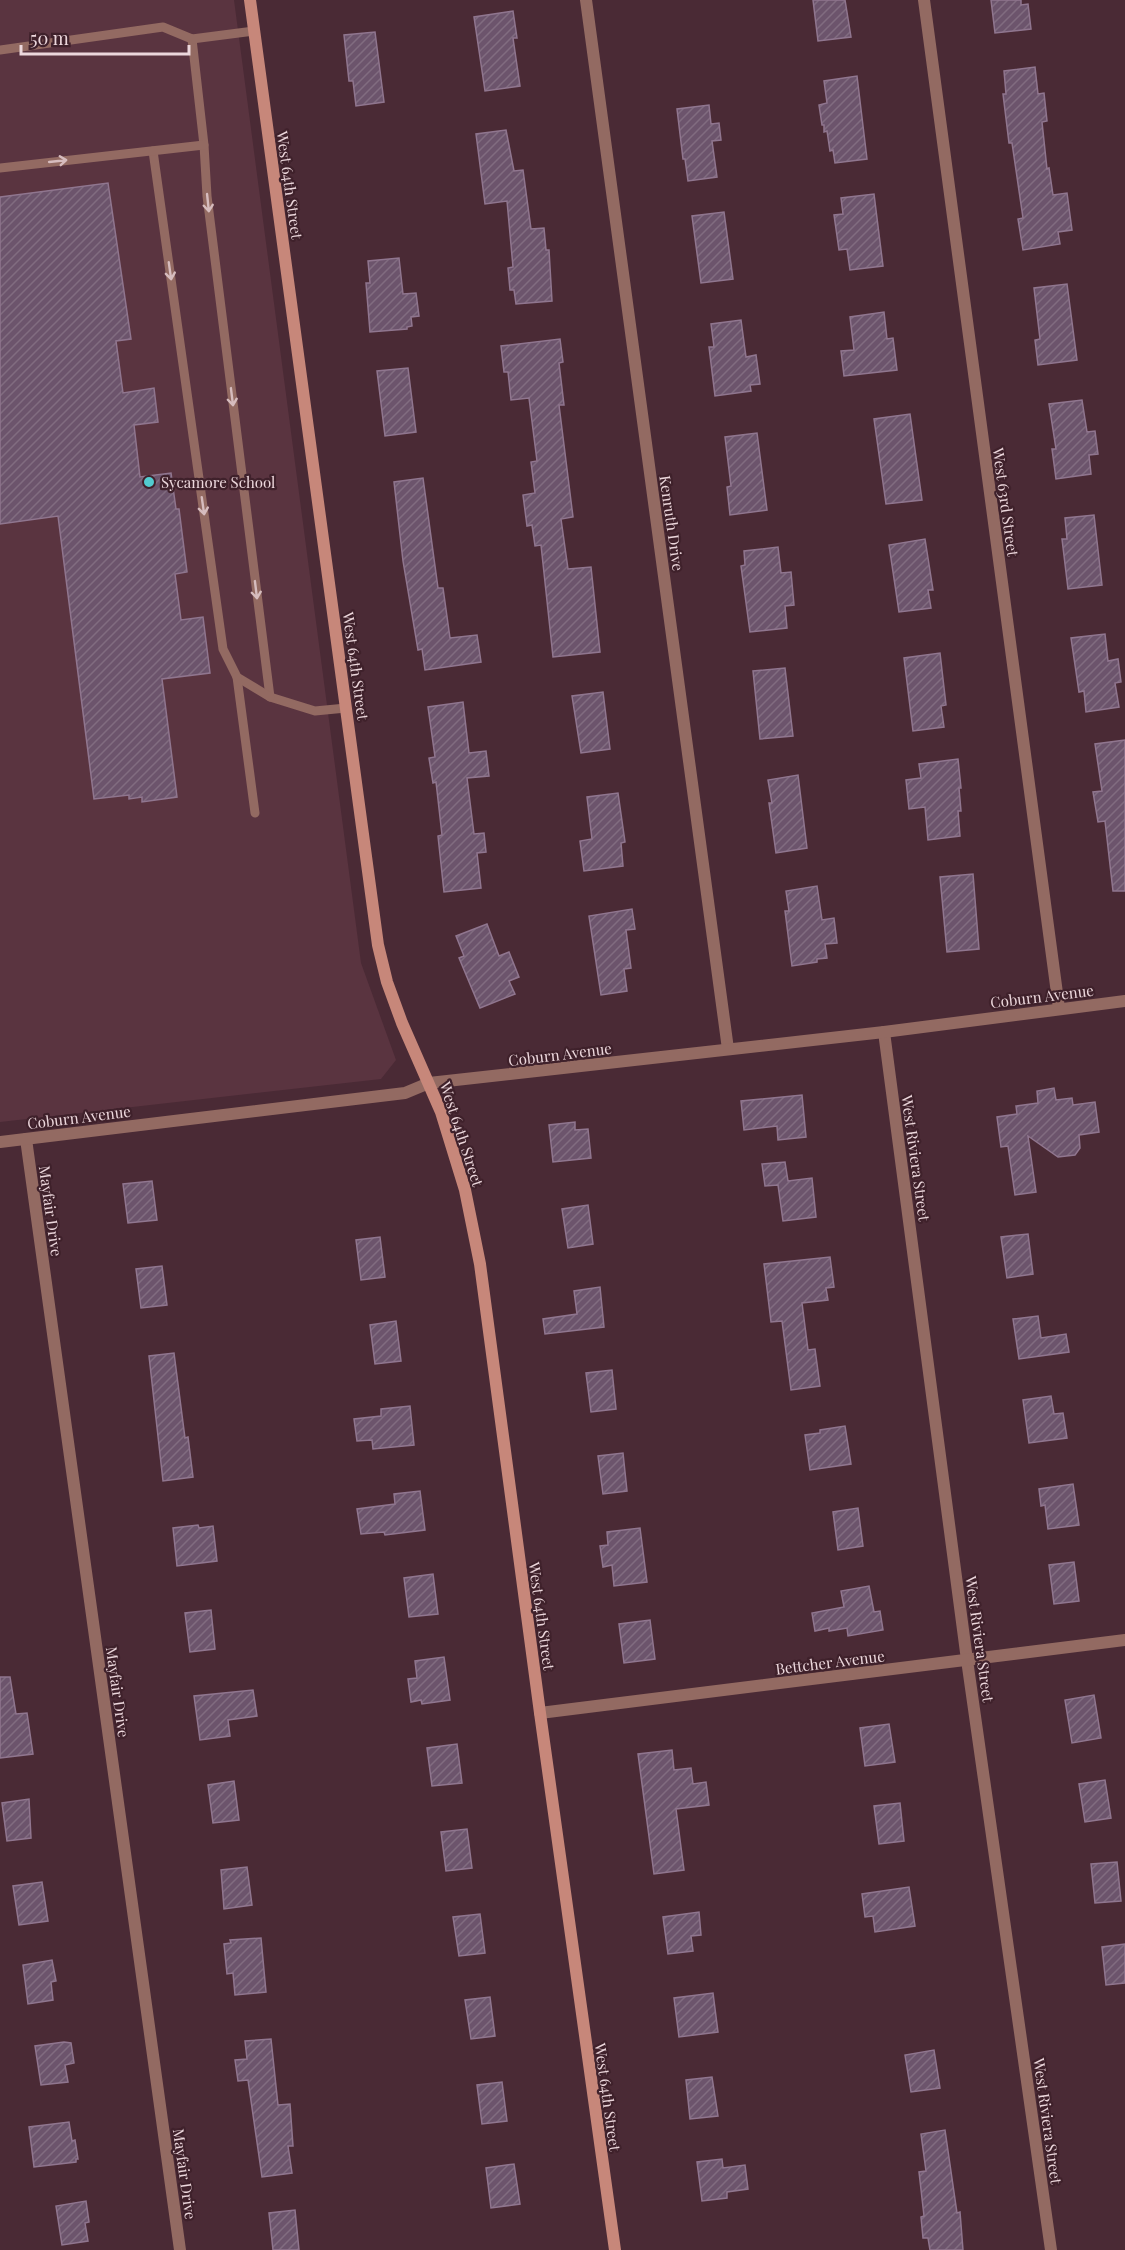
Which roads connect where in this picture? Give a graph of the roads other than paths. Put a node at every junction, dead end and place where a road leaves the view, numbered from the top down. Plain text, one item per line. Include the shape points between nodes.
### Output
1 (250, 0) edge
2 (586, 0) edge
3 (924, 0) edge
4 (254, 31) junction
5 (192, 39) junction
6 (0, 50) edge
7 (204, 145) junction
8 (153, 151) junction
9 (0, 168) edge
10 (237, 677) junction
11 (270, 697) junction
12 (346, 708) junction
13 (255, 813) dead end
14 (1125, 1001) edge
15 (1059, 1008) junction
16 (884, 1032) junction
17 (728, 1049) junction
18 (429, 1083) junction
19 (26, 1139) junction
20 (0, 1142) edge
21 (1125, 1640) edge
22 (967, 1660) junction
23 (540, 1713) junction
24 (180, 2250) edge
25 (615, 2250) edge
26 (1051, 2250) edge

1 - 4 street, West 64th Street
2 - 17 street, Kenruth Drive
3 - 15 street, West 63rd Street
4 - 5 lane
4 - 12 street, West 64th Street
5 - 6 lane via 163,27
5 - 7 lane
7 - 8 lane
7 -> 11 lane via 207,196
9 -> 8 lane
8 -> 10 lane via 223,649
10 - 11 lane
10 - 13 lane
11 - 12 lane via 315,711
12 - 18 street, West 64th Street via 378,945 402,1023
14 - 15 street, Coburn Avenue
15 - 16 street, Coburn Avenue
16 - 17 street, Coburn Avenue
16 - 22 street, West Riviera Street
17 - 18 street, Coburn Avenue
18 - 19 street, Coburn Avenue via 394,1094
18 - 23 street, West 64th Street via 465,1190 480,1264
19 - 20 street, Coburn Avenue
19 - 24 street, Mayfair Drive
21 - 22 street, Bettcher Avenue
22 - 23 street, Bettcher Avenue
22 - 26 street, West Riviera Street
23 - 25 street, West 64th Street

